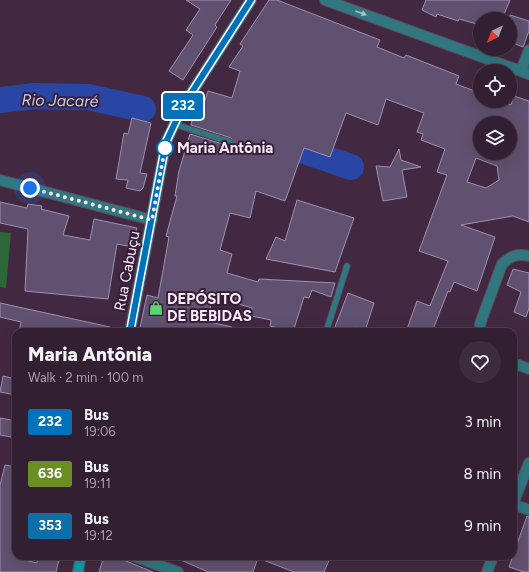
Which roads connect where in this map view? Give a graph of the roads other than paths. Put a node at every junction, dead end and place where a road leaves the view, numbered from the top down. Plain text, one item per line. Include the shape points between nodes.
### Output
1 (251, 0) edge
2 (324, 0) edge
3 (529, 50) edge
4 (525, 72) edge
5 (174, 124) junction
6 (230, 142) dead end
7 (0, 180) edge
8 (152, 220) junction
9 (529, 256) edge
10 (347, 266) dead end
11 (131, 328) edge
12 (327, 328) edge
13 (480, 328) edge
14 (517, 365) edge
15 (529, 370) edge
16 (529, 463) edge
17 (517, 494) edge
18 (517, 506) edge
19 (529, 510) edge
20 (80, 560) edge
21 (144, 560) edge
22 (491, 560) edge
23 (78, 572) edge
24 (178, 572) edge
25 (486, 572) edge

1 - 5 street, Rua Cabuçu
2 -> 4 street
3 - 4 street
5 - 6 lane
5 - 8 street, Rua Cabuçu via 162,157
7 - 8 street
8 - 11 street, Rua Cabuçu
9 - 13 street via 518,254 502,264
10 - 12 lane
14 - 15 street
16 - 17 street
18 - 19 street
20 - 23 street
21 - 24 street
22 - 25 street

